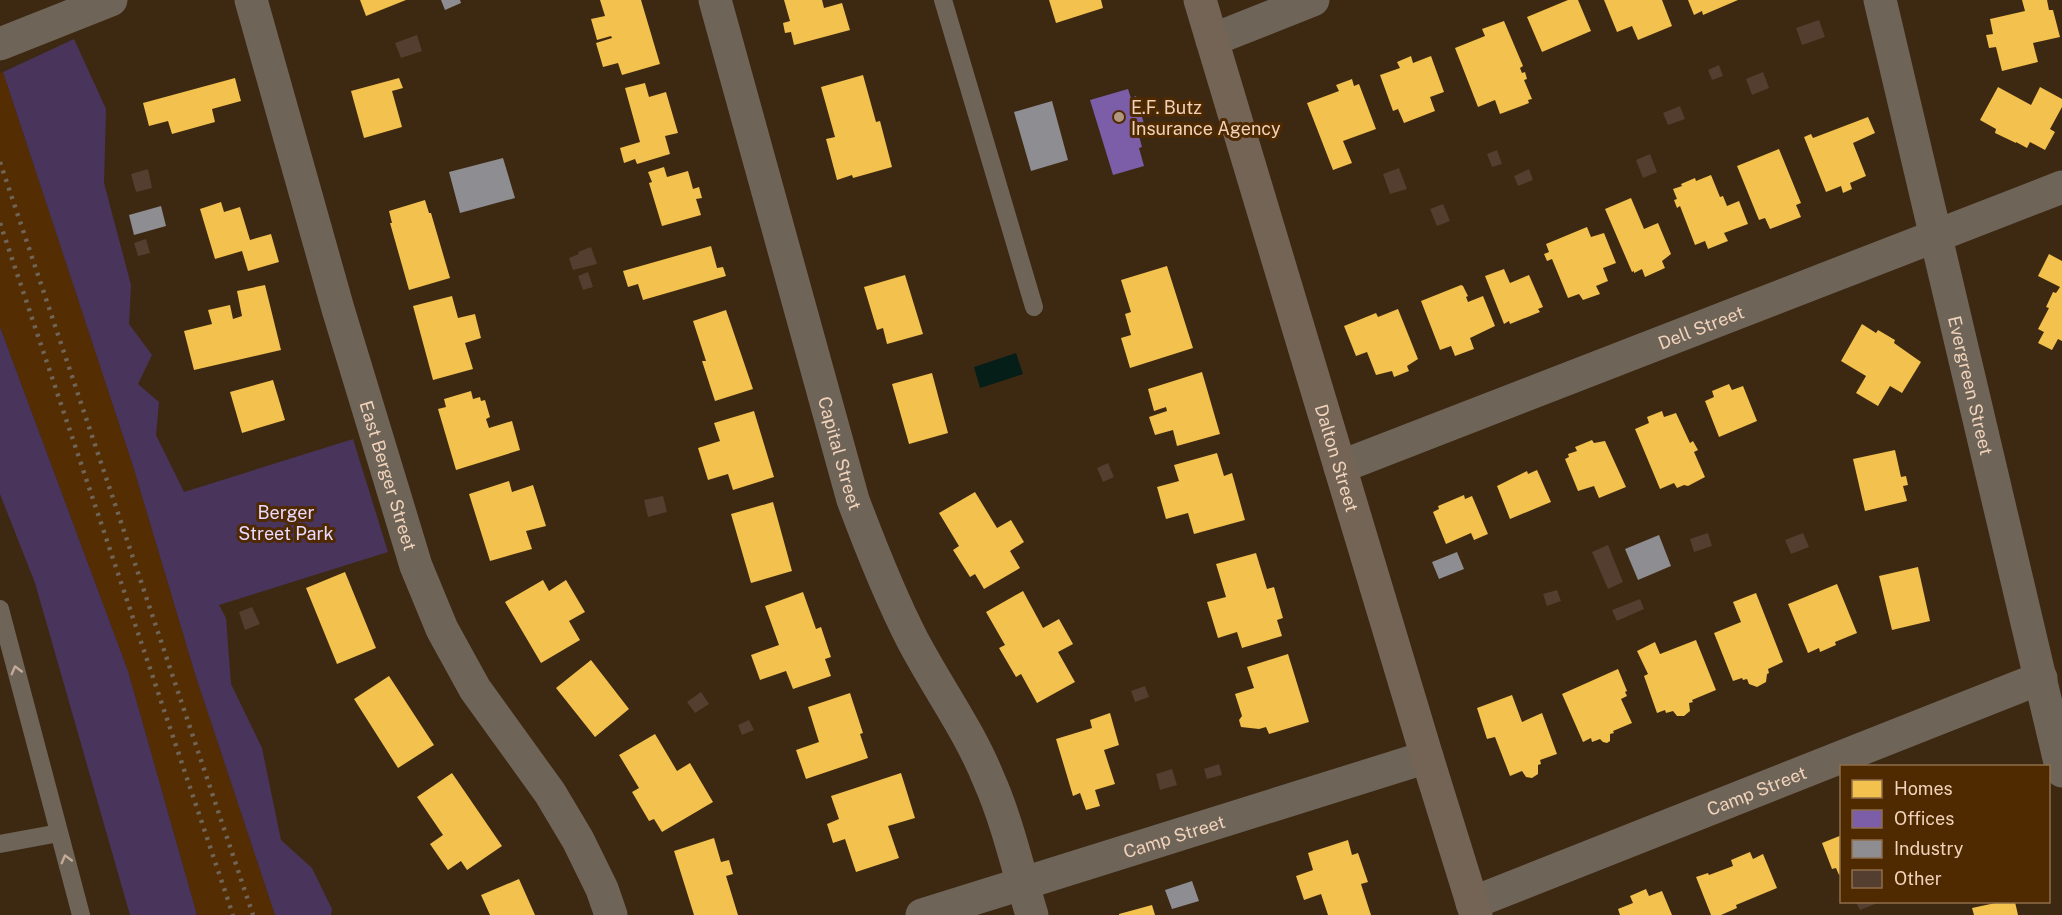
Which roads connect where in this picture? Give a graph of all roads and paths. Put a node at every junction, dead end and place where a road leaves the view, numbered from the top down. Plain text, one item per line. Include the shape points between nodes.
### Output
1 (111, 0) edge
2 (251, 0) edge
3 (715, 0) edge
4 (943, 0) edge
5 (1200, 0) edge
6 (1313, 0) edge
7 (1880, 0) edge
8 (1212, 40) junction
9 (0, 44) edge
10 (2062, 187) edge
11 (1935, 235) junction
12 (1034, 307) dead end
13 (1340, 467) junction
14 (0, 609) edge
15 (2041, 678) junction
16 (1427, 757) junction
17 (2062, 771) edge
18 (59, 833) junction
19 (0, 843) edge
20 (1022, 884) junction
21 (1474, 909) edge
22 (81, 915) edge
23 (611, 915) edge
24 (922, 915) edge
25 (1032, 915) edge

1 - 9 street
2 - 23 street, East Berger Street via 416,566 442,629 475,689 550,793 578,840
3 - 20 street, Capital Street via 853,500 884,582 989,780
4 - 12 lane
5 - 8 main road, Dalton Street
6 - 8 street
7 - 11 street, Evergreen Street
8 - 13 main road, Dalton Street
10 - 11 street, Dell Street
11 - 13 street, Dell Street
11 - 15 street, Evergreen Street
13 - 16 main road, Dalton Street
18 -> 14 lane
15 - 17 street, Evergreen Street
15 - 21 street, Camp Street
16 - 20 street, Camp Street
16 - 21 main road, Dalton Street
18 - 19 lane
22 -> 18 lane
20 - 24 street, Camp Street
20 - 25 street, Capital Street

